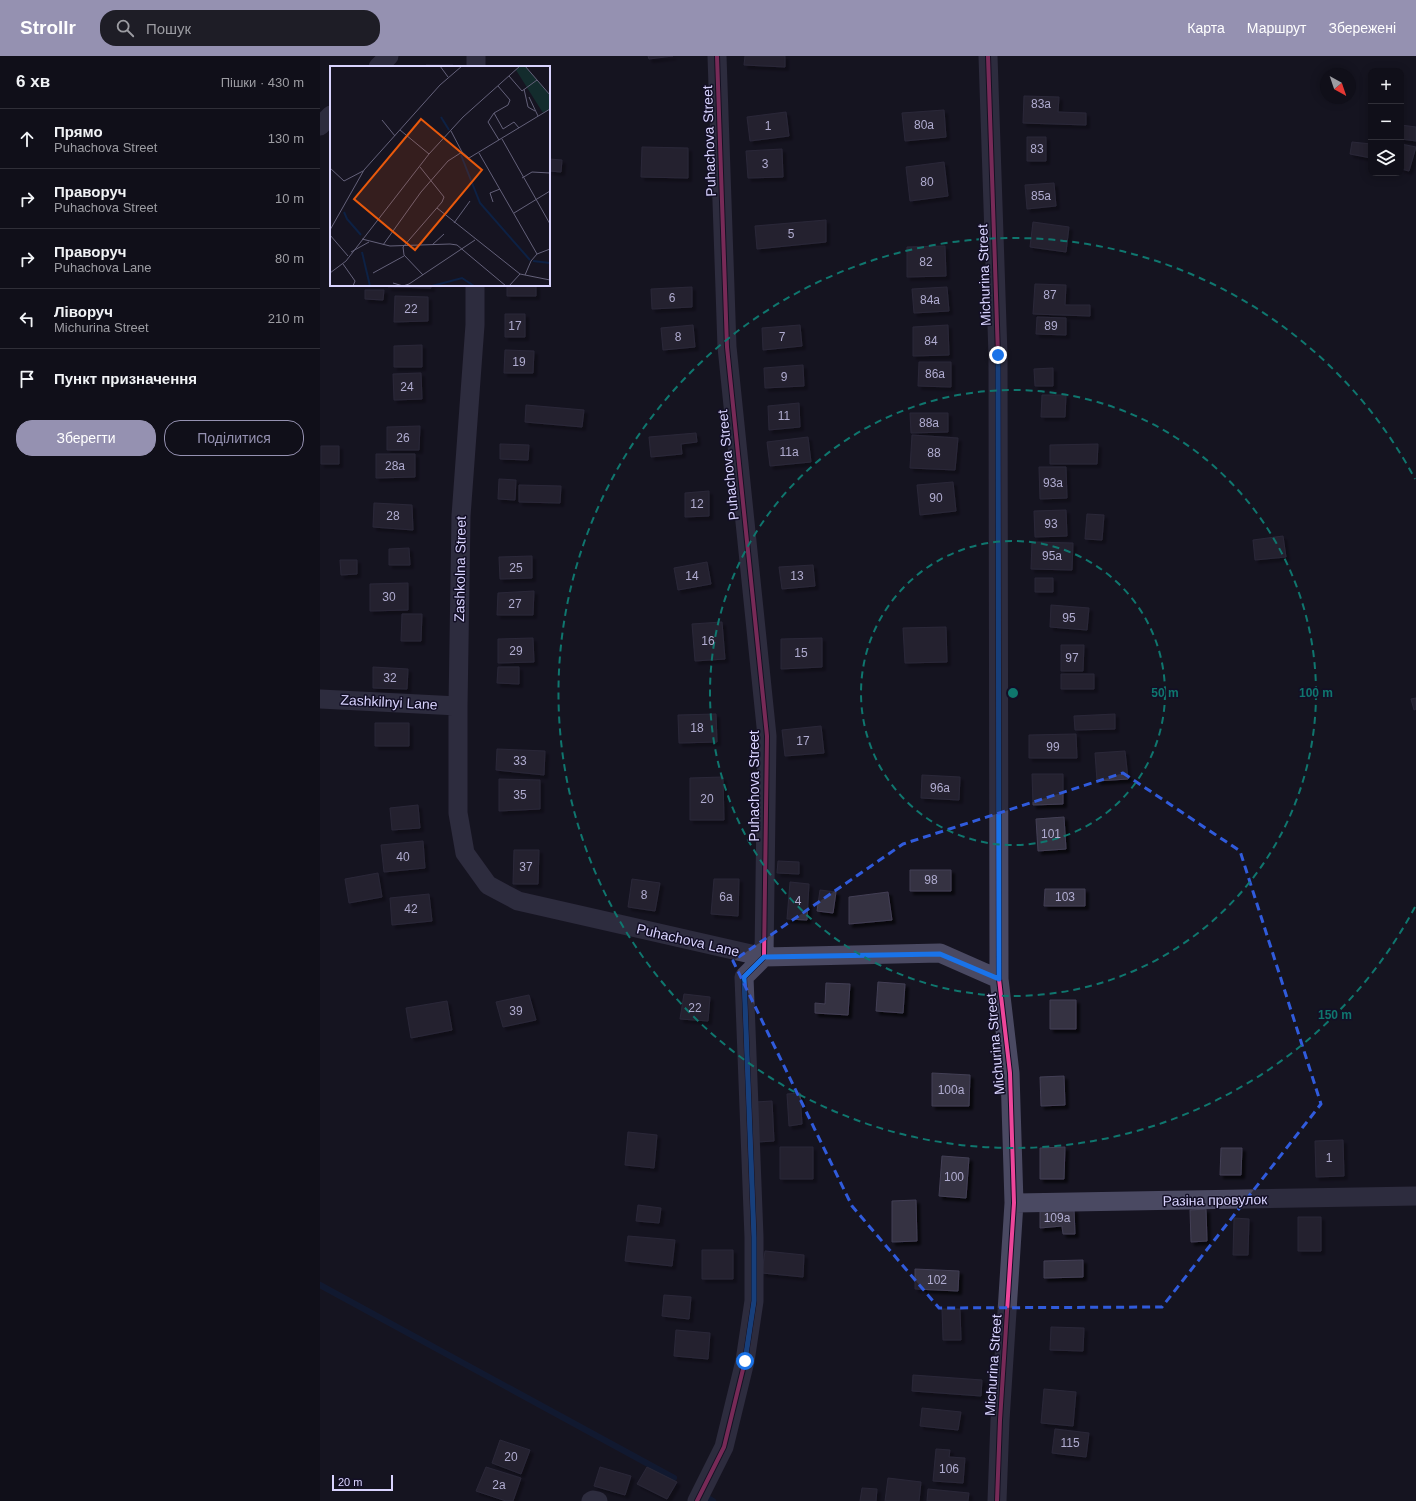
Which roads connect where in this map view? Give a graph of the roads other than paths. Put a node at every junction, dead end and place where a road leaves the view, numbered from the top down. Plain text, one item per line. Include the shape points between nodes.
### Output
1 (389, 56) edge
2 (717, 56) edge
3 (988, 56) edge
4 (379, 66) edge
5 (330, 116) edge
6 (320, 126) edge
7 (475, 286) edge
8 (320, 699) edge
9 (458, 706) junction
10 (466, 853) joint
11 (764, 957) junction
12 (999, 979) junction
13 (1416, 1196) edge
14 (1014, 1203) junction
15 (591, 1501) edge
16 (598, 1501) edge
17 (697, 1501) edge
18 (997, 1501) edge

1 - 4 street
2 - 11 street, Puhachova Street via 728,346 767,736
3 - 12 street, Michurina Street via 998,355
5 - 6 street
7 - 9 street, Zashkolna Street via 461,516
8 - 9 street, Zashkilnyi Lane
9 - 10 street, Zashkolna Street via 458,813
10 - 11 street, Puhachova Lane via 488,885 518,901
11 - 12 street, Puhachova Lane via 940,954
11 - 17 street via 744,977 754,1301 745,1361 724,1447
12 - 14 street, Michurina Street via 1010,1073
13 - 14 street, Разіна провулок
14 - 18 street, Michurina Street
15 - 16 street

